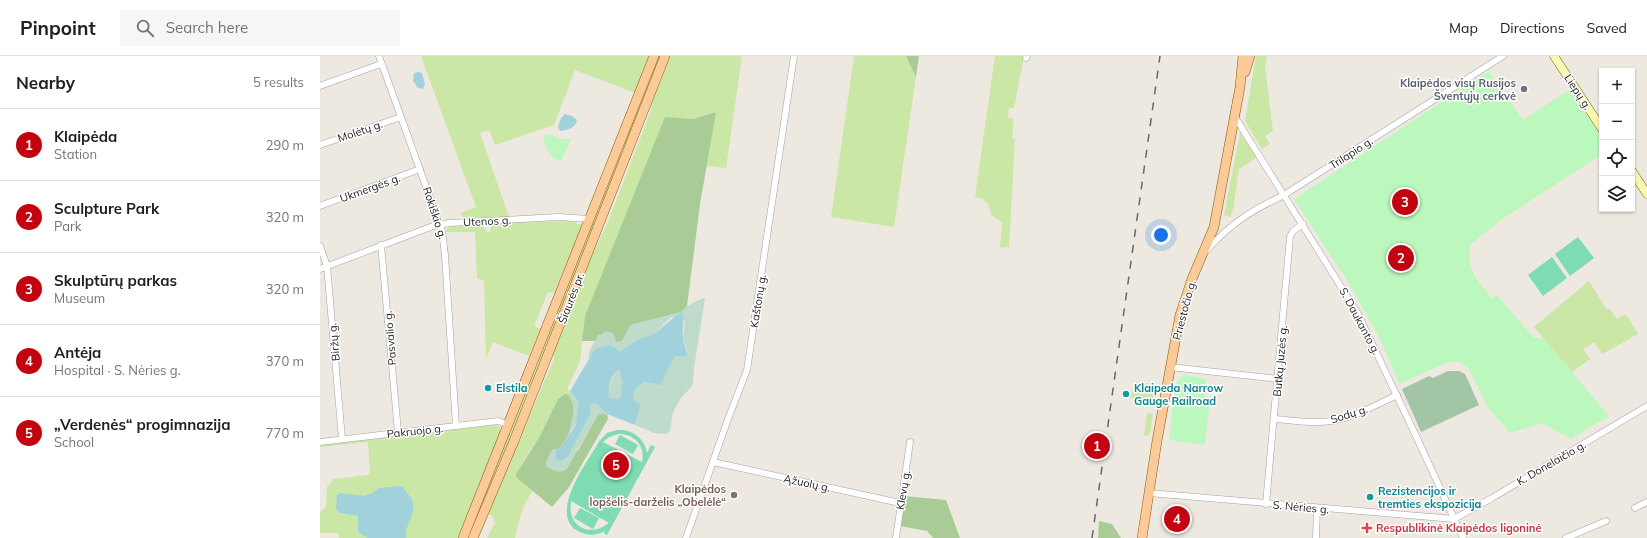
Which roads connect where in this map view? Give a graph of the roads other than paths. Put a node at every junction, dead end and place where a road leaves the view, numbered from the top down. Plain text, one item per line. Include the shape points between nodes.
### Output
1 (379, 56) edge
2 (654, 56) edge
3 (666, 56) edge
4 (794, 56) edge
5 (1243, 56) edge
6 (1250, 56) edge
7 (1503, 56) edge
8 (1554, 56) edge
9 (381, 64) junction
10 (320, 86) edge
11 (1240, 87) junction
12 (1234, 116) junction
13 (401, 117) junction
14 (1599, 124) edge
15 (320, 145) edge
16 (616, 153) junction
17 (626, 157) junction
18 (420, 169) junction
19 (1635, 176) edge
20 (1647, 194) edge
21 (1284, 195) junction
22 (320, 206) edge
23 (590, 220) junction
24 (1303, 224) junction
25 (440, 225) junction
26 (381, 245) junction
27 (320, 246) edge
28 (1203, 255) junction
29 (327, 266) junction
30 (320, 268) edge
31 (1170, 367) junction
32 (1279, 379) junction
33 (1397, 395) junction
34 (1647, 406) edge
35 (1275, 419) junction
36 (509, 425) junction
37 (456, 426) junction
38 (398, 432) junction
39 (342, 439) junction
40 (320, 442) edge
41 (910, 442) dead end
42 (714, 462) junction
43 (483, 487) junction
44 (492, 492) junction
45 (1149, 493) junction
46 (1647, 502) edge
47 (900, 503) junction
48 (1266, 504) junction
49 (1317, 508) junction
50 (1635, 508) dead end
51 (1454, 519) junction
52 (1606, 521) dead end
53 (463, 538) edge
54 (473, 538) edge
55 (686, 538) edge
56 (896, 538) edge
57 (1142, 538) edge
58 (1316, 538) edge
59 (1463, 538) edge
60 (1566, 538) edge

1 - 9 street, Rokiškio g.
2 - 16 main road, Šiaurės pr.
3 - 17 main road, Šiaurės pr.
4 - 42 street, Kaštonų g. via 747,370
5 - 11 main road, Priestočio g.
6 - 11 main road, Priestočio g.
7 - 21 street, Trilapio g.
8 - 14 main road, Liepų g.
9 - 10 street
9 - 13 street, Rokiškio g.
11 - 12 main road, Priestočio g.
12 - 21 street, S. Daukanto g.
12 - 28 main road, Priestočio g. via 1218,210
13 - 15 street, Molėtų g.
13 - 18 street, Rokiškio g.
16 - 17 main road via 622,151
16 - 23 main road, Šiaurės pr.
17 - 44 main road, Šiaurės pr.
18 - 22 street, Ukmergės g.
18 - 25 street, Rokiškio g.
19 - 20 main road
21 - 24 street, S. Daukanto g.
21 - 28 street, Trilapio g. via 1234,222
23 - 25 street, Utenos g. via 558,217
23 - 36 main road, Šiaurės pr.
24 - 32 street, Butkų Juzės g. via 1290,237
24 - 33 street, S. Daukanto g. via 1358,314
25 - 26 street, Utenos g.
25 - 37 street, Rokiškio g. via 446,255
26 - 29 street, Utenos g.
26 - 38 street, Pasvalio g.
27 - 29 street, Biržų g.
28 - 31 main road, Priestočio g. via 1184,302
29 - 30 street, Utenos g.
29 - 39 street, Biržų g.
31 - 32 street
31 - 45 main road, Priestočio g.
32 - 35 street, Butkų Juzės g.
33 - 35 street, Sodų g. via 1360,413 1339,419 1319,422
33 - 51 street, S. Daukanto g.
34 - 51 street, K. Donelaičio g.
35 - 48 street, Butkų Juzės g.
36 - 37 street, Pakruojo g. via 498,421
36 - 43 main road, Šiaurės pr.
37 - 38 street, Pakruojo g.
38 - 39 street, Pakruojo g.
39 - 40 street, Pakruojo g.
41 - 47 street, Klevų g.
42 - 47 street, Ąžuolų g.
42 - 55 street, Kaštonų g.
43 - 44 main road via 484,490
43 - 53 main road, Šiaurės pr.
44 - 54 main road, Šiaurės pr.
45 - 48 street, S. Nėries g.
45 - 57 main road, Priestočio g.
46 - 50 street
47 - 56 street, Klevų g.
48 - 49 street, S. Nėries g.
49 - 51 street, S. Nėries g.
49 - 58 street
51 - 59 street, S. Daukanto g.
52 - 60 street

